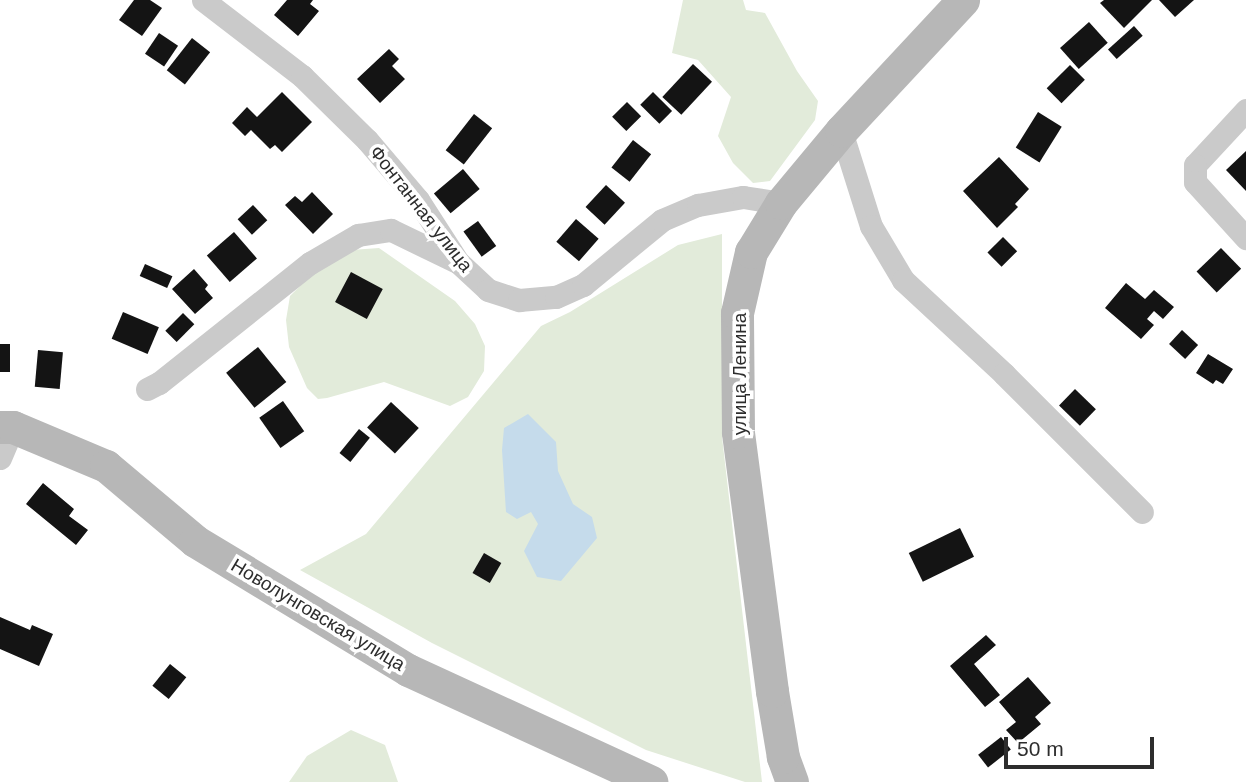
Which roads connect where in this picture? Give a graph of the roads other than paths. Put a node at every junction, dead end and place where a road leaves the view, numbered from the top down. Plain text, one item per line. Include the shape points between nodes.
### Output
1 (203, 0) edge
2 (963, 0) edge
3 (1246, 110) edge
4 (841, 131) junction
5 (781, 203) junction
6 (426, 212) junction
7 (391, 230) junction
8 (1246, 238) edge
9 (458, 262) junction
10 (147, 389) dead end
11 (6, 427) edge
12 (0, 458) edge
13 (1142, 512) dead end
14 (633, 779) edge
15 (792, 782) edge

1 - 6 street, Фонтанная улица via 302,76 367,140
2 - 4 street, улица Ленина
3 - 8 street via 1195,165 1195,182
4 - 5 street, улица Ленина
4 - 13 street via 871,226 903,280
5 - 9 street, Фонтанная улица via 743,197 686,210 662,220 583,285 539,301 488,290
5 - 15 street, улица Ленина via 751,252 737,313 738,432 772,691
6 - 7 street
6 - 9 street, Фонтанная улица
7 - 9 street
7 - 10 street via 358,235 310,263
11 - 12 street
11 - 14 street, Новолунговская улица via 106,466 195,541 408,670

